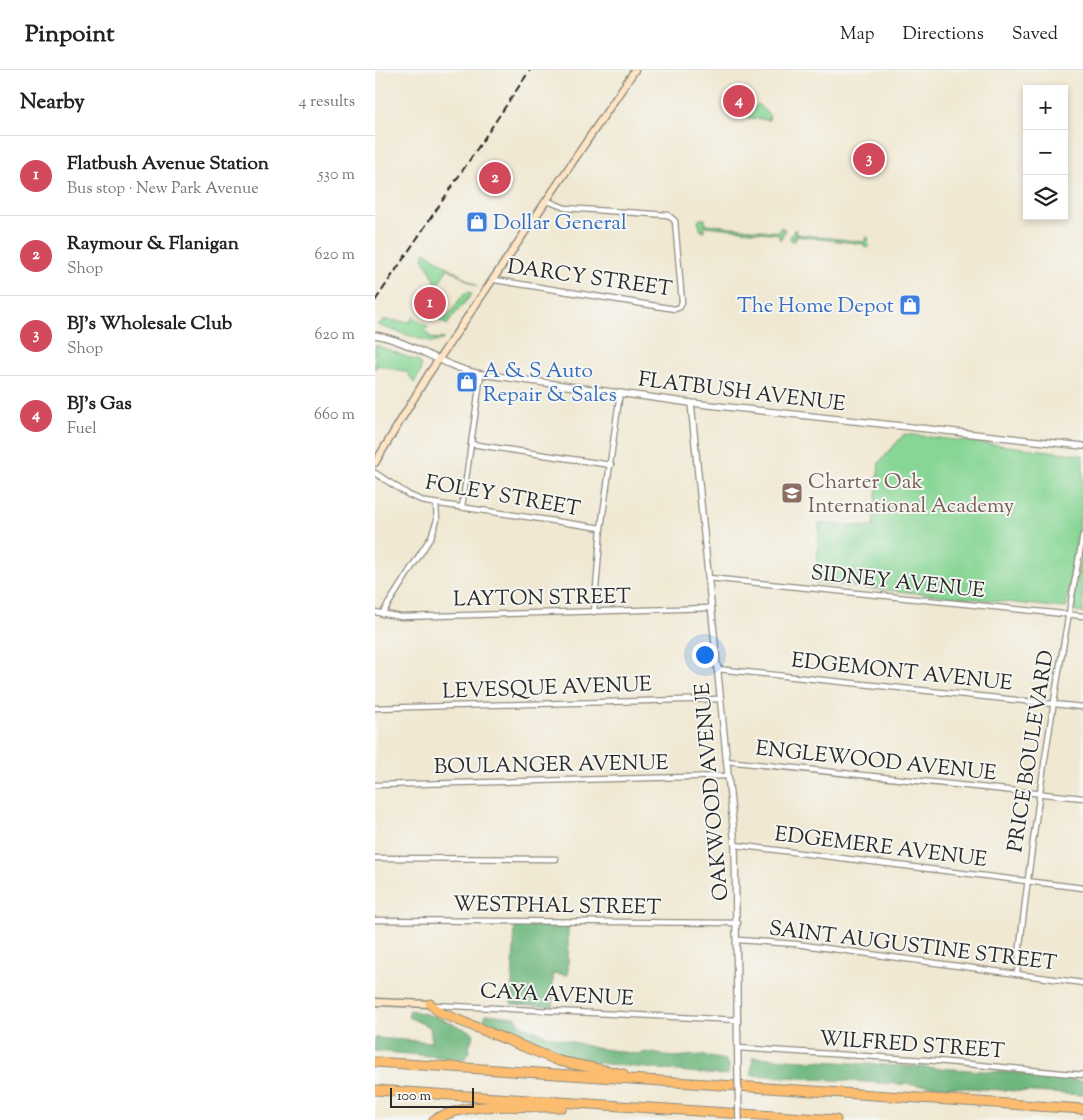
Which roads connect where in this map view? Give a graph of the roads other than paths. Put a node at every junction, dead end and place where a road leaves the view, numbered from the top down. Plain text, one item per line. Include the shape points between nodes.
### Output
1 (635, 70) edge
2 (548, 201) junction
3 (495, 280) junction
4 (375, 335) edge
5 (439, 362) junction
6 (481, 374) junction
7 (620, 393) junction
8 (691, 403) junction
9 (471, 444) junction
10 (1083, 446) edge
11 (375, 463) edge
12 (611, 465) junction
13 (375, 474) edge
14 (436, 504) junction
15 (462, 508) junction
16 (601, 528) junction
17 (1083, 535) edge
18 (709, 578) junction
19 (711, 608) junction
20 (375, 612) edge
21 (594, 612) junction
22 (382, 614) junction
23 (1068, 614) junction
24 (1083, 616) edge
25 (717, 669) junction
26 (720, 699) junction
27 (1053, 703) junction
28 (1083, 707) edge
29 (375, 708) edge
30 (726, 760) junction
31 (727, 776) junction
32 (375, 784) edge
33 (1040, 793) junction
34 (1083, 798) edge
35 (735, 845) junction
36 (375, 858) edge
37 (556, 859) dead end
38 (1027, 880) junction
39 (1083, 888) edge
40 (375, 920) edge
41 (738, 923) junction
42 (738, 940) junction
43 (1017, 974) junction
44 (1083, 983) edge
45 (375, 1002) edge
46 (430, 1004) junction
47 (738, 1020) junction
48 (738, 1048) junction
49 (375, 1062) edge
50 (1083, 1075) edge
51 (643, 1080) junction
52 (375, 1090) edge
53 (589, 1104) junction
54 (1083, 1109) edge
55 (434, 1120) edge
56 (739, 1120) edge
57 (836, 1120) edge

1 - 2 main road
2 - 3 main road
2 - 3 street, DARCY STREET via 565,208 673,217 680,307
3 - 5 main road
4 - 5 street, FLATBUSH AVENUE via 414,348
5 - 6 street, FLATBUSH AVENUE
5 - 11 main road
6 - 7 street, FLATBUSH AVENUE
6 - 9 street
7 - 8 street, FLATBUSH AVENUE
7 - 12 street
8 - 10 street, FLATBUSH AVENUE
8 - 18 street, OAKWOOD AVENUE
9 - 12 street
9 - 15 street
12 - 16 street
13 - 14 street, FOLEY STREET via 409,495
14 - 15 street, FOLEY STREET
14 - 22 street via 437,520 431,537
15 - 16 street, FOLEY STREET
16 - 21 street
17 - 23 street, PRICE BOULEVARD
18 - 19 street, OAKWOOD AVENUE
18 - 23 street, SIDNEY AVENUE
19 - 21 street, LAYTON STREET
19 - 25 street, OAKWOOD AVENUE
20 - 22 street, LAYTON STREET
21 - 22 street, LAYTON STREET
23 - 24 street, SIDNEY AVENUE
23 - 27 street, PRICE BOULEVARD
25 - 26 street, OAKWOOD AVENUE
25 - 27 street, EDGEMONT AVENUE
26 - 29 street, LEVESQUE AVENUE
26 - 30 street, OAKWOOD AVENUE
27 - 28 street, EDGEMONT AVENUE
27 - 33 street, PRICE BOULEVARD
30 - 31 street, OAKWOOD AVENUE
30 - 33 street, ENGLEWOOD AVENUE
31 - 32 street, BOULANGER AVENUE
31 - 35 street, OAKWOOD AVENUE
33 - 34 street, ENGLEWOOD AVENUE
33 - 38 street, PRICE BOULEVARD
35 - 38 street, EDGEMERE AVENUE
35 - 41 street, OAKWOOD AVENUE
36 - 37 street
38 - 39 street, EDGEMERE AVENUE
38 - 43 street, PRICE BOULEVARD
40 - 41 street, WESTPHAL STREET
41 - 42 street, OAKWOOD AVENUE
42 - 43 street, SAINT AUGUSTINE STREET via 796,944
42 - 47 street, OAKWOOD AVENUE
43 - 44 street, SAINT AUGUSTINE STREET
45 - 46 main road, CAYA AVENUE
46 - 47 street, CAYA AVENUE
46 - 51 highway via 441,1013 552,1059
47 - 48 street, OAKWOOD AVENUE
48 - 50 street, WILFRED STREET via 927,1060
48 - 56 street, OAKWOOD AVENUE, bridge
49 - 51 highway
51 - 54 highway
52 - 53 highway
53 - 55 highway via 563,1108 469,1109
53 - 57 highway

